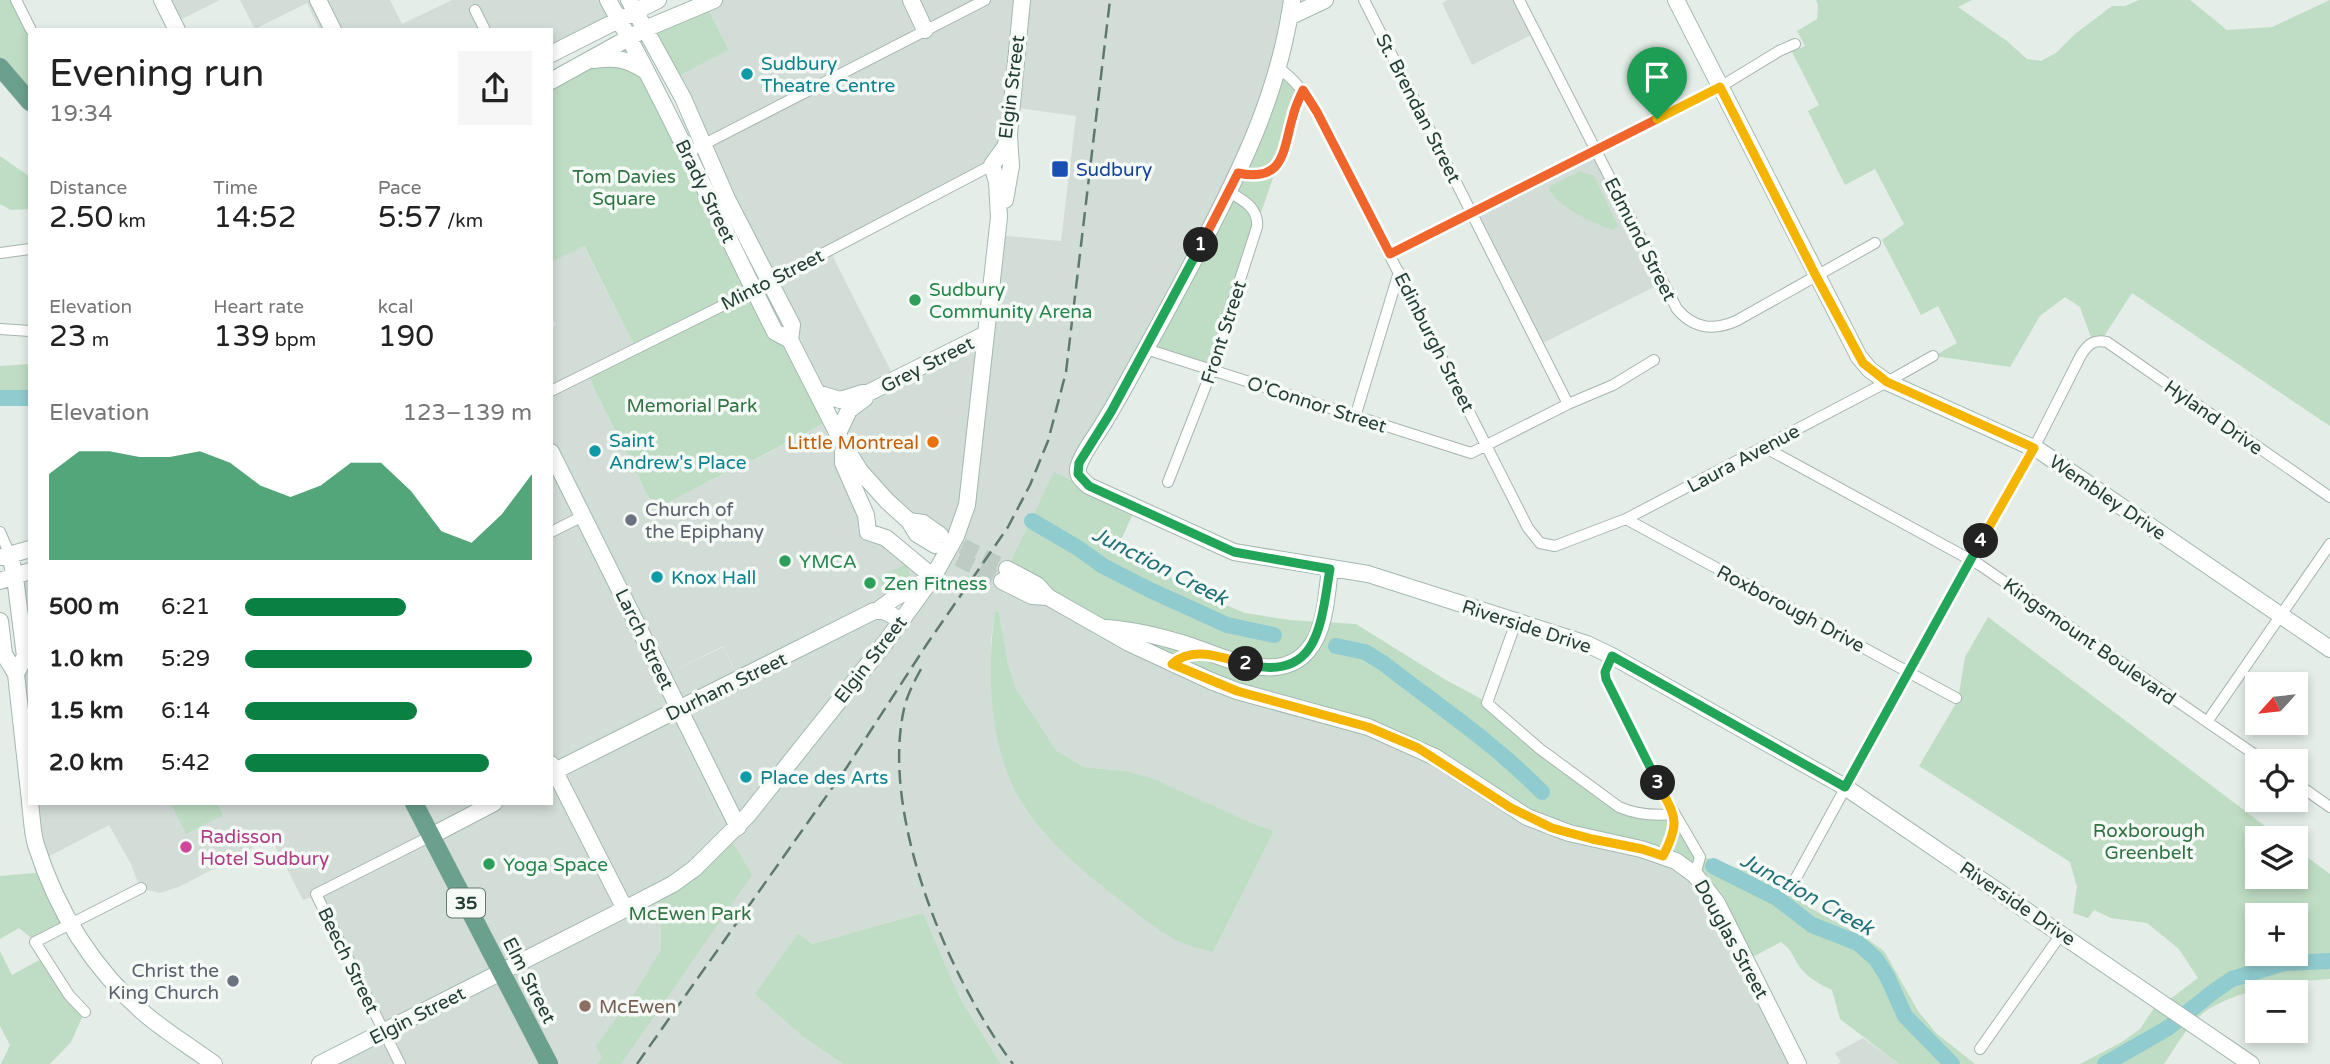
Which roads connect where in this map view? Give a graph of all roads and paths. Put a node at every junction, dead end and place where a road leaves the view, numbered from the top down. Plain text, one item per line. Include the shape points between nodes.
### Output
1 (16, 0) edge
2 (162, 0) edge
3 (318, 0) edge
4 (608, 0) edge
5 (658, 0) edge
6 (714, 0) edge
7 (911, 0) edge
8 (985, 0) edge
9 (1022, 0) edge
10 (1292, 0) edge
11 (1325, 0) edge
12 (1364, 0) edge
13 (1519, 0) edge
14 (1676, 0) edge
15 (632, 5) edge
16 (475, 10) dead end
17 (1289, 17) junction
18 (618, 19) junction
19 (30, 28) edge
20 (176, 28) edge
21 (332, 28) edge
22 (484, 28) edge
23 (645, 29) junction
24 (925, 30) junction
25 (629, 39) junction
26 (1795, 44) dead end
27 (553, 53) edge
28 (589, 61) junction
29 (0, 67) edge
30 (1278, 67) junction
31 (646, 72) junction
32 (553, 80) edge
33 (1720, 87) junction
34 (1303, 90) junction
35 (28, 100) edge
36 (1009, 134) junction
37 (703, 145) junction
38 (1595, 150) junction
39 (687, 153) junction
40 (992, 165) junction
41 (1238, 173) junction
42 (1229, 192) junction
43 (1472, 212) junction
44 (999, 217) junction
45 (1875, 243) dead end
46 (28, 249) edge
47 (0, 253) edge
48 (1390, 254) junction
49 (1399, 272) junction
50 (1816, 276) junction
51 (770, 281) junction
52 (754, 289) junction
53 (0, 329) edge
54 (28, 331) edge
55 (986, 334) junction
56 (790, 340) junction
57 (1146, 349) junction
58 (1933, 356) dead end
59 (1654, 360) dead end
60 (1211, 370) junction
61 (1887, 382) junction
62 (553, 390) edge
63 (817, 393) junction
64 (868, 393) junction
65 (1568, 404) junction
66 (1355, 417) junction
67 (840, 438) junction
68 (1487, 445) junction
69 (1764, 447) junction
70 (2034, 448) junction
71 (553, 456) edge
72 (1168, 482) dead end
73 (2330, 497) edge
74 (583, 516) junction
75 (1626, 519) junction
76 (553, 531) edge
77 (0, 533) edge
78 (937, 540) tunnel mouth
79 (2330, 544) edge
80 (1548, 546) joint
81 (28, 550) edge
82 (5, 556) edge
83 (1971, 559) junction
84 (1330, 569) junction
85 (1005, 575) tunnel mouth
86 (15, 576) edge
87 (933, 577) junction
88 (877, 611) junction
89 (2281, 615) junction
90 (0, 621) edge
91 (901, 621) junction
92 (1516, 622) junction
93 (1101, 627) junction
94 (2330, 649) edge
95 (1210, 655) junction
96 (1612, 656) junction
97 (1172, 664) junction
98 (1909, 672) junction
99 (16, 674) junction
100 (1956, 698) dead end
101 (679, 709) junction
102 (2207, 722) junction
103 (2246, 749) edge
104 (553, 770) edge
105 (553, 772) edge
106 (28, 784) edge
107 (1845, 787) junction
108 (2308, 791) edge
109 (30, 805) edge
110 (415, 805) edge
111 (490, 805) edge
112 (2330, 807) edge
113 (1675, 814) junction
114 (738, 827) junction
115 (431, 836) junction
116 (1663, 856) junction
117 (1695, 876) junction
118 (1791, 887) dead end
119 (141, 888) dead end
120 (625, 909) junction
121 (70, 923) junction
122 (2062, 933) junction
123 (502, 971) junction
124 (85, 1013) dead end
125 (384, 1032) junction
126 (1980, 1049) dead end
127 (214, 1064) edge
128 (320, 1064) edge
129 (400, 1064) edge
130 (549, 1064) edge
131 (1798, 1064) edge
132 (2251, 1064) edge

1 - 19 street
2 - 20 main road
3 - 21 main road
4 - 18 main road, Brady Street
5 - 15 main road
6 - 23 main road
7 - 24 main road
8 - 24 street
9 - 36 main road, Elgin Street
10 - 17 main road
11 - 17 main road
12 - 43 street, St. Brendan Street
13 - 38 street, Edmund Street
14 - 33 main road, Wembley Drive
15 - 18 main road
15 - 23 main road, Brady Street
16 - 22 street
17 - 30 main road
18 - 25 main road, Brady Street
18 - 27 main road
23 - 25 main road
23 - 37 main road, Brady Street via 683,97
24 - 37 street
25 - 28 main road
25 - 31 main road, Brady Street
26 - 33 street
28 - 31 main road via 617,59
28 - 32 main road
29 - 35 main road
30 - 34 street, Edinburgh Street
30 - 41 main road
31 - 39 main road, Brady Street
33 - 38 street
33 - 50 main road, Wembley Drive
34 - 41 street via 1282,160 1259,175
34 - 48 street, Edinburgh Street
36 - 40 main road, Elgin Street
36 - 44 main road via 1011,166
37 - 39 street
37 - 51 main road, Brady Street
38 - 43 street
38 - 50 street, Edmund Street via 1677,309 1692,323 1726,326
39 - 52 main road, Brady Street
40 - 44 main road, Elgin Street via 998,181
40 - 51 street, Minto Street
41 - 42 main road
42 - 57 main road
42 - 60 street, Front Street via 1244,200 1258,219
43 - 48 street
43 - 65 street, St. Brendan Street
44 - 55 main road, Elgin Street
45 - 50 street
46 - 47 street
48 - 49 street, Edinburgh Street
49 - 66 street
49 - 68 street, Edinburgh Street
50 - 61 main road, Wembley Drive via 1859,357
51 - 52 street, Minto Street
51 - 56 main road, Brady Street via 792,325
52 - 56 main road, Brady Street via 775,332
52 - 62 street, Minto Street
53 - 54 street
55 - 64 main road, Grey Street
55 - 87 main road, Elgin Street via 966,513
56 - 63 main road, Brady Street
57 - 60 street, O'Connor Street
57 - 84 main road, Riverside Drive via 1079,463 1082,480 1234,552
58 - 61 street, Laura Avenue
59 - 65 street, O'Connor Street via 1613,385
60 - 66 street, O'Connor Street
60 - 72 street, Front Street
61 - 69 street, Laura Avenue
61 - 70 main road, Wembley Drive
63 - 64 main road via 840,400
63 - 67 main road, Brady Street
64 - 67 main road via 849,410
65 - 68 street, O'Connor Street
66 - 68 street, O'Connor Street via 1465,453
67 - 78 main road, Brady Street via 873,487 917,534
67 - 87 main road via 843,463 866,515 868,532 886,538
68 - 80 street, Edinburgh Street via 1528,528
69 - 75 street, Laura Avenue
69 - 83 street, Kingsmount Boulevard
70 - 73 street, Hyland Drive via 2086,347 2096,341 2107,342
70 - 83 street
70 - 89 main road, Wembley Drive
71 - 74 main road, Larch Street
74 - 76 street
74 - 101 main road, Larch Street
75 - 80 street, Laura Avenue
75 - 98 street, Roxborough Drive
77 - 82 street
79 - 89 street
81 - 82 main road
82 - 86 main road
83 - 98 street
83 - 102 street, Kingsmount Boulevard
84 - 92 main road, Riverside Drive via 1367,574
84 - 95 main road via 1321,625 1301,657 1270,668
85 - 93 main road via 1037,585 1048,597
86 - 99 main road via 25,656
87 - 88 main road, Durham Street
87 - 91 main road, Elgin Street
88 - 91 main road
88 - 101 main road, Durham Street
89 - 94 main road, Wembley Drive
89 - 102 street
90 - 99 main road via 4,654
91 - 114 main road, Elgin Street
92 - 96 main road, Riverside Drive
92 - 113 street via 1487,703 1619,807 1632,813
93 - 95 main road via 1126,629
93 - 97 main road
95 - 97 main road via 1184,656
96 - 107 main road, Riverside Drive
96 - 113 street, Douglas Street via 1606,679
97 - 116 main road via 1237,691 1368,727 1418,748 1511,808 1552,828
98 - 100 street, Roxborough Drive
98 - 107 street
99 - 106 main road
101 - 104 main road, Durham Street
101 - 114 main road, Larch Street
102 - 103 street, Kingsmount Boulevard
105 - 120 main road
107 - 118 street
107 - 122 main road, Riverside Drive
108 - 112 street
109 - 121 main road via 35,843
110 - 115 main road, Elm Street / 35
111 - 115 main road
113 - 116 street via 1673,836
113 - 117 street, Douglas Street via 1700,857
114 - 120 main road, Elgin Street via 695,869
115 - 123 main road, Elm Street / 35
115 - 125 street, Beech Street via 316,894
116 - 117 main road
117 - 131 main road, Douglas Street via 1717,903
119 - 121 street
120 - 123 main road, Elgin Street
121 - 124 street via 35,942
121 - 127 main road via 119,990
122 - 126 street
122 - 132 main road, Riverside Drive
123 - 125 main road, Elgin Street
123 - 130 main road, Elm Street / 35
125 - 128 main road, Elgin Street
125 - 129 street, Beech Street

